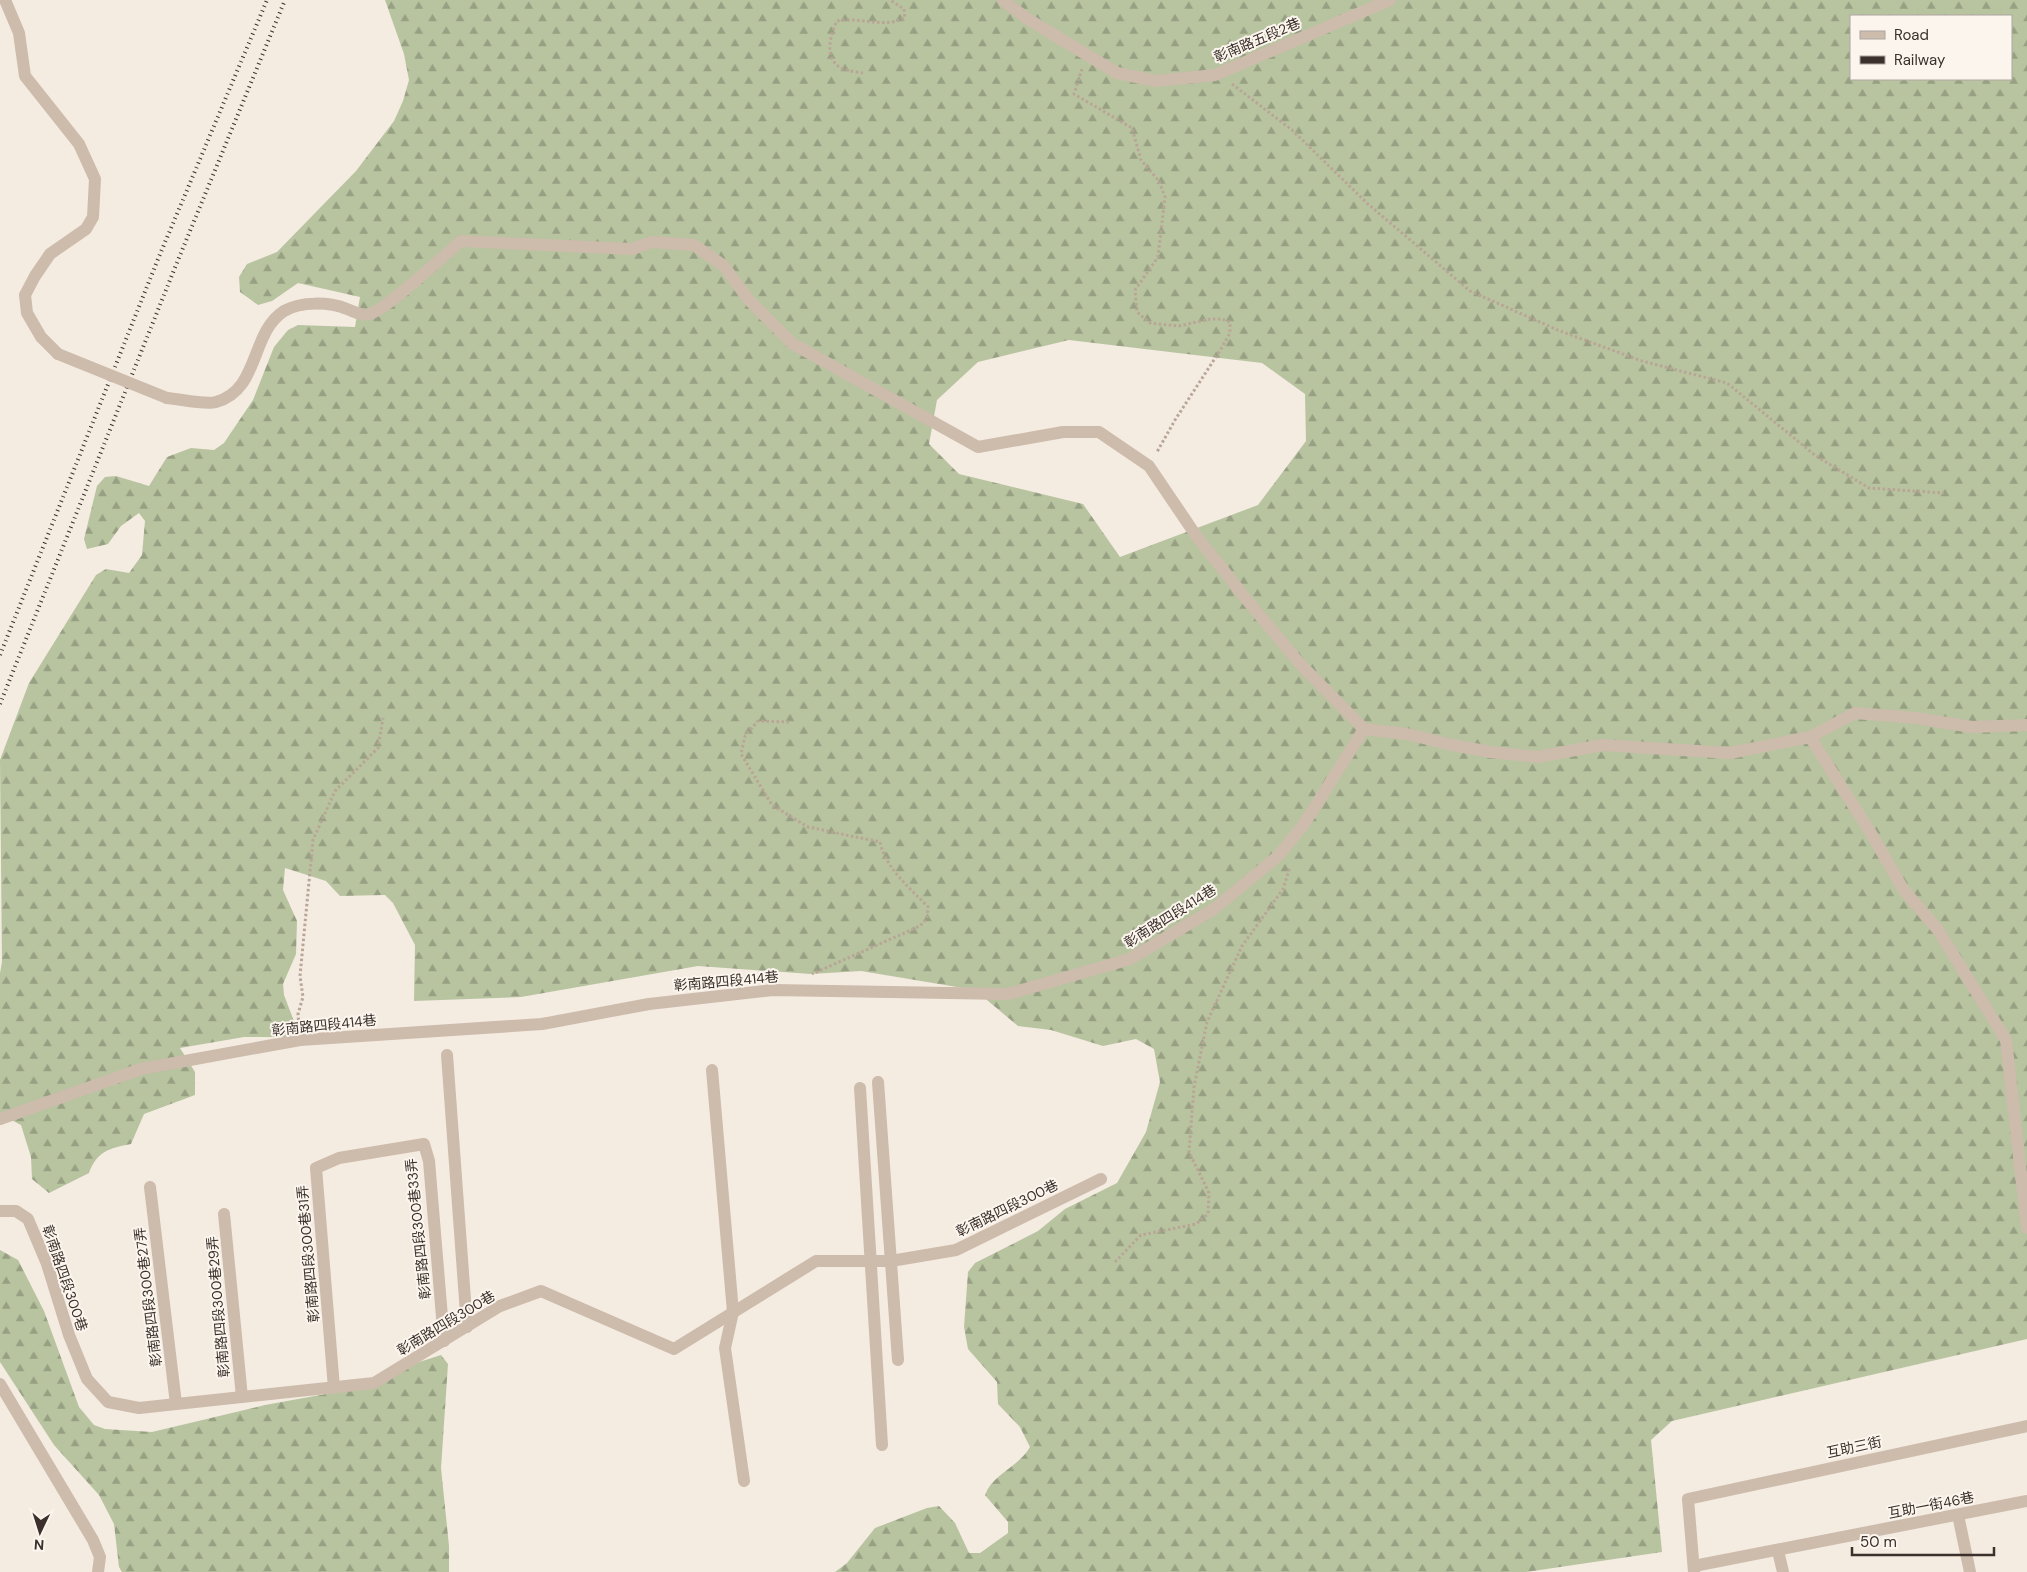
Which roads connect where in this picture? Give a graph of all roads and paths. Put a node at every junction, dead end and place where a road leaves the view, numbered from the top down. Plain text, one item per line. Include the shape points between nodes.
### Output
1 (4, 0) edge
2 (890, 0) edge
3 (1003, 0) edge
4 (1390, 0) edge
5 (1086, 54) junction
6 (863, 73) dead end
7 (1215, 75) junction
8 (1149, 466) junction
9 (1944, 493) dead end
10 (383, 718) dead end
11 (789, 722) dead end
12 (2027, 725) edge
13 (1364, 730) junction
14 (1810, 737) junction
15 (1292, 861) dead end
16 (806, 977) dead end
17 (300, 1040) junction
18 (447, 1055) dead end
19 (712, 1070) dead end
20 (878, 1082) dead end
21 (860, 1088) dead end
22 (0, 1119) edge
23 (424, 1144) joint
24 (1101, 1179) dead end
25 (150, 1186) dead end
26 (0, 1211) edge
27 (224, 1214) dead end
28 (2027, 1228) edge
29 (891, 1261) junction
30 (871, 1262) junction
31 (1115, 1262) dead end
32 (733, 1312) junction
33 (467, 1326) junction
34 (444, 1341) junction
35 (898, 1360) dead end
36 (0, 1384) edge
37 (334, 1388) junction
38 (242, 1397) junction
39 (176, 1404) junction
40 (2027, 1426) edge
41 (882, 1445) dead end
42 (744, 1481) dead end
43 (2027, 1501) edge
44 (1958, 1515) junction
45 (1778, 1551) junction
46 (1694, 1569) edge
47 (98, 1572) edge
48 (1783, 1572) edge
49 (1970, 1572) edge

1 - 8 street, bridge via 19,33 25,76 79,144 95,179 93,218 86,229 50,254 25,295 27,313 41,337 58,354 167,398 215,402 233,395 248,376 262,338 274,318 287,310 322,304 346,308 358,314 371,314 411,285 461,241 632,250 652,242 694,245 724,266 748,299 793,344 978,447 1063,432 1100,432
2 - 6 path via 904,10 904,18 878,23 848,18 837,20 831,34 829,53 834,61 842,69
3 - 5 street, 彰南路五段2巷 via 1026,18
4 - 7 street, 彰南路五段2巷
5 - 7 street, 彰南路五段2巷 via 1117,73 1156,81
5 - 8 path via 1074,94 1132,128 1142,160 1159,182 1164,197 1158,257 1135,290 1137,312 1150,323 1179,326 1210,319 1230,322 1230,333
7 - 9 path via 1235,86 1292,130 1368,204 1470,291 1560,332 1642,361 1727,383 1816,456 1869,488
8 - 13 street via 1197,537 1247,600 1301,665
10 - 17 path via 378,748 335,791 313,840 300,976 303,997 298,1014
11 - 16 path via 758,721 745,736 741,754 772,805 808,827 880,842 884,856 900,879 928,907 927,918 920,926
12 - 14 street via 1972,727 1916,718 1855,714
13 - 14 street via 1407,734 1490,752 1538,757 1602,745 1730,753
13 - 17 street, 彰南路四段414巷 via 1304,824 1278,856 1214,909 1121,962 1008,994 772,990 650,1004 542,1024
14 - 28 street via 1903,888 1938,930 2006,1040
15 - 31 path via 1283,889 1242,946 1207,1022 1194,1087 1189,1152 1209,1193 1208,1214 1196,1224 1141,1235
17 - 22 street, 彰南路四段414巷 via 141,1069
18 - 33 street
19 - 32 street
20 - 29 street
21 - 30 street
23 - 34 street, 彰南路四段300巷33弄 via 429,1161
23 - 37 street, 彰南路四段300巷31弄 via 339,1158 316,1168
24 - 29 street, 彰南路四段300巷 via 956,1250
25 - 39 street, 彰南路四段300巷27弄
26 - 39 street, 彰南路四段300巷 via 16,1211 28,1220 47,1264 68,1335 87,1379 108,1402 139,1408
27 - 38 street, 彰南路四段300巷29弄
29 - 30 street, 彰南路四段300巷
29 - 35 street
30 - 32 street, 彰南路四段300巷 via 816,1261
30 - 41 street
32 - 33 street, 彰南路四段300巷 via 674,1349 541,1291 500,1306
32 - 42 street via 725,1348
33 - 34 street, 彰南路四段300巷
34 - 37 street, 彰南路四段300巷 via 374,1383
36 - 47 street via 93,1540 100,1557
37 - 38 street, 彰南路四段300巷
38 - 39 street, 彰南路四段300巷
40 - 46 street, 互助三街 via 1688,1499
43 - 44 street, 互助一街46巷
44 - 45 street, 互助一街46巷
44 - 49 street
45 - 46 street, 互助一街46巷
45 - 48 street

